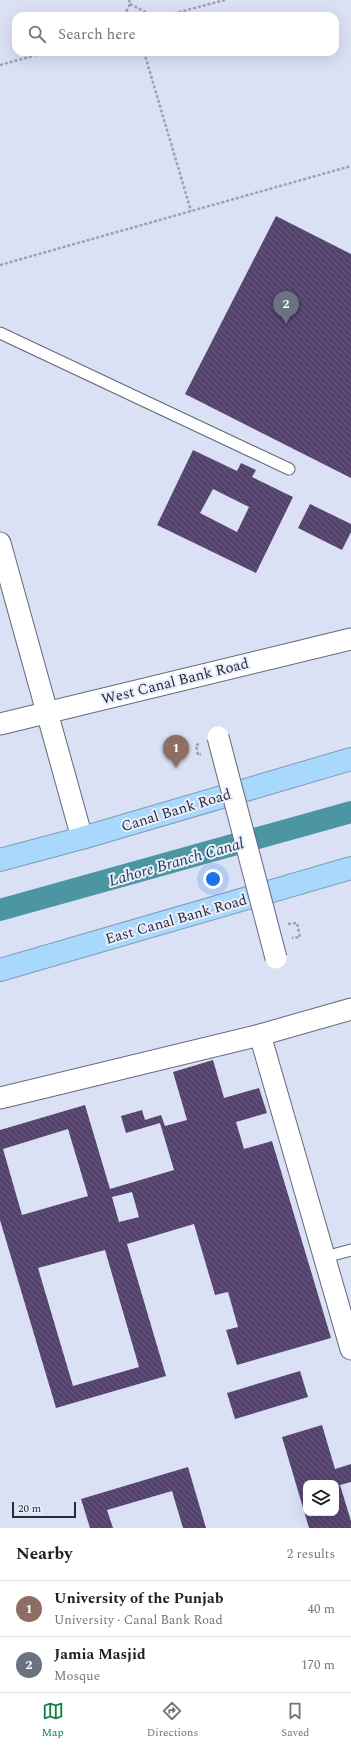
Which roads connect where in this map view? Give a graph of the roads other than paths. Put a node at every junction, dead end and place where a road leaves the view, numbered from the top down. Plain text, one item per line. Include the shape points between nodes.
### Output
1 (0, 333) edge
2 (289, 469) dead end
3 (0, 543) edge
4 (3, 568) edge
5 (351, 639) edge
6 (48, 712) junction
7 (0, 724) edge
8 (218, 737) dead end
9 (351, 759) edge
10 (82, 838) junction
11 (0, 860) edge
12 (351, 868) edge
13 (276, 958) dead end
14 (0, 970) edge
15 (351, 1009) edge
16 (260, 1035) junction
17 (0, 1098) edge
18 (351, 1250) edge
19 (325, 1257) junction
20 (351, 1349) edge

1 - 2 lane
3 - 4 street
4 - 6 street
5 - 6 street, West Canal Bank Road
6 - 7 street, West Canal Bank Road
6 - 10 street
8 - 13 street, bridge
9 - 10 highway, Canal Bank Road
10 - 11 highway, Canal Bank Road
12 - 14 highway, East Canal Bank Road
15 - 16 street
16 - 17 street
16 - 19 street
18 - 19 lane
19 - 20 street

